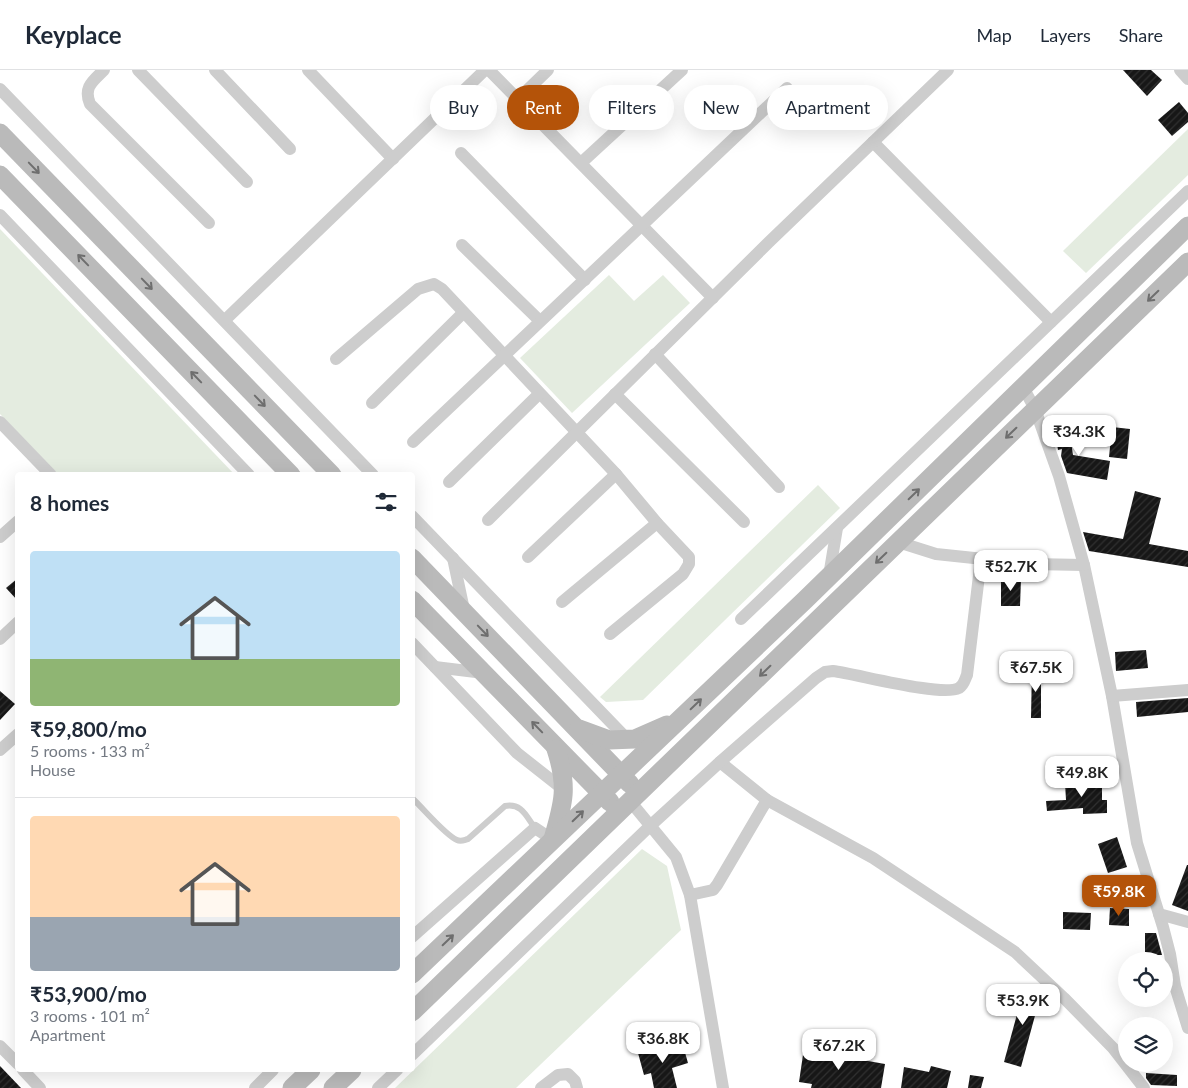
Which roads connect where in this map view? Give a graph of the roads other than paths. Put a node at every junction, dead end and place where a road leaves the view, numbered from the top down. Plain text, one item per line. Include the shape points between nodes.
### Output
1 (104, 70) edge
2 (138, 70) edge
3 (215, 70) edge
4 (308, 70) edge
5 (485, 70) edge
6 (489, 70) edge
7 (548, 70) edge
8 (682, 70) edge
9 (948, 70) edge
10 (1180, 70) edge
11 (1188, 79) edge
12 (533, 85) edge
13 (0, 89) edge
14 (507, 89) edge
15 (767, 107) edge
16 (548, 130) edge
17 (0, 133) edge
18 (873, 142) junction
19 (290, 149) dead end
20 (461, 153) dead end
21 (393, 158) junction
22 (581, 164) junction
23 (0, 175) edge
24 (247, 182) dead end
25 (1188, 191) edge
26 (0, 215) edge
27 (209, 223) dead end
28 (642, 226) junction
29 (1188, 226) edge
30 (462, 244) dead end
31 (1188, 262) edge
32 (585, 280) junction
33 (713, 298) junction
34 (463, 313) junction
35 (225, 320) junction
36 (540, 321) junction
37 (1051, 322) junction
38 (655, 354) junction
39 (504, 356) junction
40 (336, 358) dead end
41 (1023, 387) junction
42 (539, 394) junction
43 (615, 394) junction
44 (372, 403) dead end
45 (1035, 409) junction
46 (0, 422) edge
47 (576, 433) junction
48 (413, 442) dead end
49 (48, 472) edge
50 (246, 472) edge
51 (288, 472) edge
52 (329, 472) edge
53 (370, 472) edge
54 (616, 474) junction
55 (449, 482) dead end
56 (779, 487) dead end
57 (415, 519) edge
58 (488, 520) dead end
59 (744, 522) dead end
60 (15, 523) edge
61 (657, 523) junction
62 (836, 528) junction
63 (1, 533) edge
64 (898, 542) junction
65 (528, 557) dead end
66 (453, 558) junction
67 (981, 559) junction
68 (415, 561) edge
69 (1084, 565) junction
70 (829, 576) junction
71 (562, 602) dead end
72 (415, 603) edge
73 (464, 612) junction
74 (741, 619) dead end
75 (15, 625) edge
76 (610, 634) dead end
77 (0, 639) edge
78 (415, 646) edge
79 (435, 667) junction
80 (484, 673) junction
81 (1188, 690) edge
82 (1112, 696) junction
83 (676, 722) junction
84 (576, 728) junction
85 (15, 737) edge
86 (627, 739) junction
87 (556, 746) junction
88 (0, 750) edge
89 (720, 762) junction
90 (621, 775) junction
91 (564, 790) junction
92 (602, 793) junction
93 (767, 800) junction
94 (415, 801) edge
95 (629, 802) junction
96 (650, 826) junction
97 (535, 828) junction
98 (553, 840) junction
99 (690, 895) junction
100 (1159, 914) junction
101 (1188, 922) edge
102 (415, 934) edge
103 (416, 967) edge
104 (415, 1009) edge
105 (1188, 1028) edge
106 (0, 1046) edge
107 (415, 1052) edge
108 (15, 1061) edge
109 (25, 1072) edge
110 (271, 1072) edge
111 (309, 1072) edge
112 (350, 1072) edge
113 (395, 1072) edge
114 (40, 1088) edge
115 (255, 1088) edge
116 (292, 1088) edge
117 (334, 1088) edge
118 (378, 1088) edge
119 (541, 1088) edge
120 (577, 1088) edge
121 (722, 1088) edge
122 (1144, 1088) edge

1 - 27 street via 87,91 90,104
2 - 24 street
3 - 19 street
4 - 21 street
5 - 21 street
6 - 14 street
7 - 12 street
8 - 22 street
9 - 18 street
10 - 11 street
13 - 35 street
15 - 28 street
16 - 22 street
17 -> 52 street
18 - 33 street
18 - 37 street
20 - 32 street
21 - 35 street
22 - 28 street
51 -> 23 street
25 - 37 street
26 - 50 street
28 - 32 street
28 - 33 street
29 - 41 street
30 - 36 street
31 -> 45 street
32 - 36 street
33 - 38 street
34 - 39 street
34 - 40 street via 442,289 434,284 426,286 418,289
34 - 44 street
35 - 53 street
36 - 39 street
37 - 62 street
38 - 43 street
38 - 56 street
39 - 42 street
39 - 48 street
41 - 45 street
70 -> 41 street
42 - 47 street
42 - 55 street
43 - 47 street
43 - 59 street
45 -> 64 street
45 - 69 street via 1059,476
46 - 49 street
47 - 54 street
47 - 58 street
54 - 61 street
54 - 65 street
57 - 66 street
60 - 63 street
61 - 71 street
61 - 76 street via 689,557 689,564 683,574
62 - 70 street
62 - 74 street
64 - 67 street via 936,554
64 -> 95 street
66 - 73 street
66 - 86 street
67 - 69 street
67 - 89 street via 967,675 959,688 947,690 904,685 825,672
68 - 73 street
69 - 82 street
83 -> 70 street
72 - 80 street
73 -> 84 street
75 - 77 street
78 - 79 street
79 - 80 street
79 - 91 street via 517,753
87 -> 80 street
81 - 82 street
82 - 100 street via 1137,843
83 - 86 street via 635,739
83 - 90 street
84 - 86 street via 609,740
84 - 90 street
85 - 88 street
87 - 91 street
87 - 92 street
89 - 93 street
89 - 96 street
90 - 92 street
90 - 95 street
91 - 98 street
92 - 95 street
98 -> 92 street
93 - 99 street via 717,886 713,890
93 - 122 street via 873,858 1016,952 1113,1048
94 - 97 lane via 458,840 468,839 505,806 513,804 519,806
95 - 96 street
95 - 104 street
96 - 99 street via 676,857
96 - 107 street
97 - 98 street
97 - 102 street
103 -> 98 street
99 - 121 street
100 - 101 street
100 - 105 street
106 - 108 street
109 - 114 street
110 - 115 street
111 - 116 street
112 - 117 street
113 - 118 street
119 - 120 street via 558,1075 568,1074

